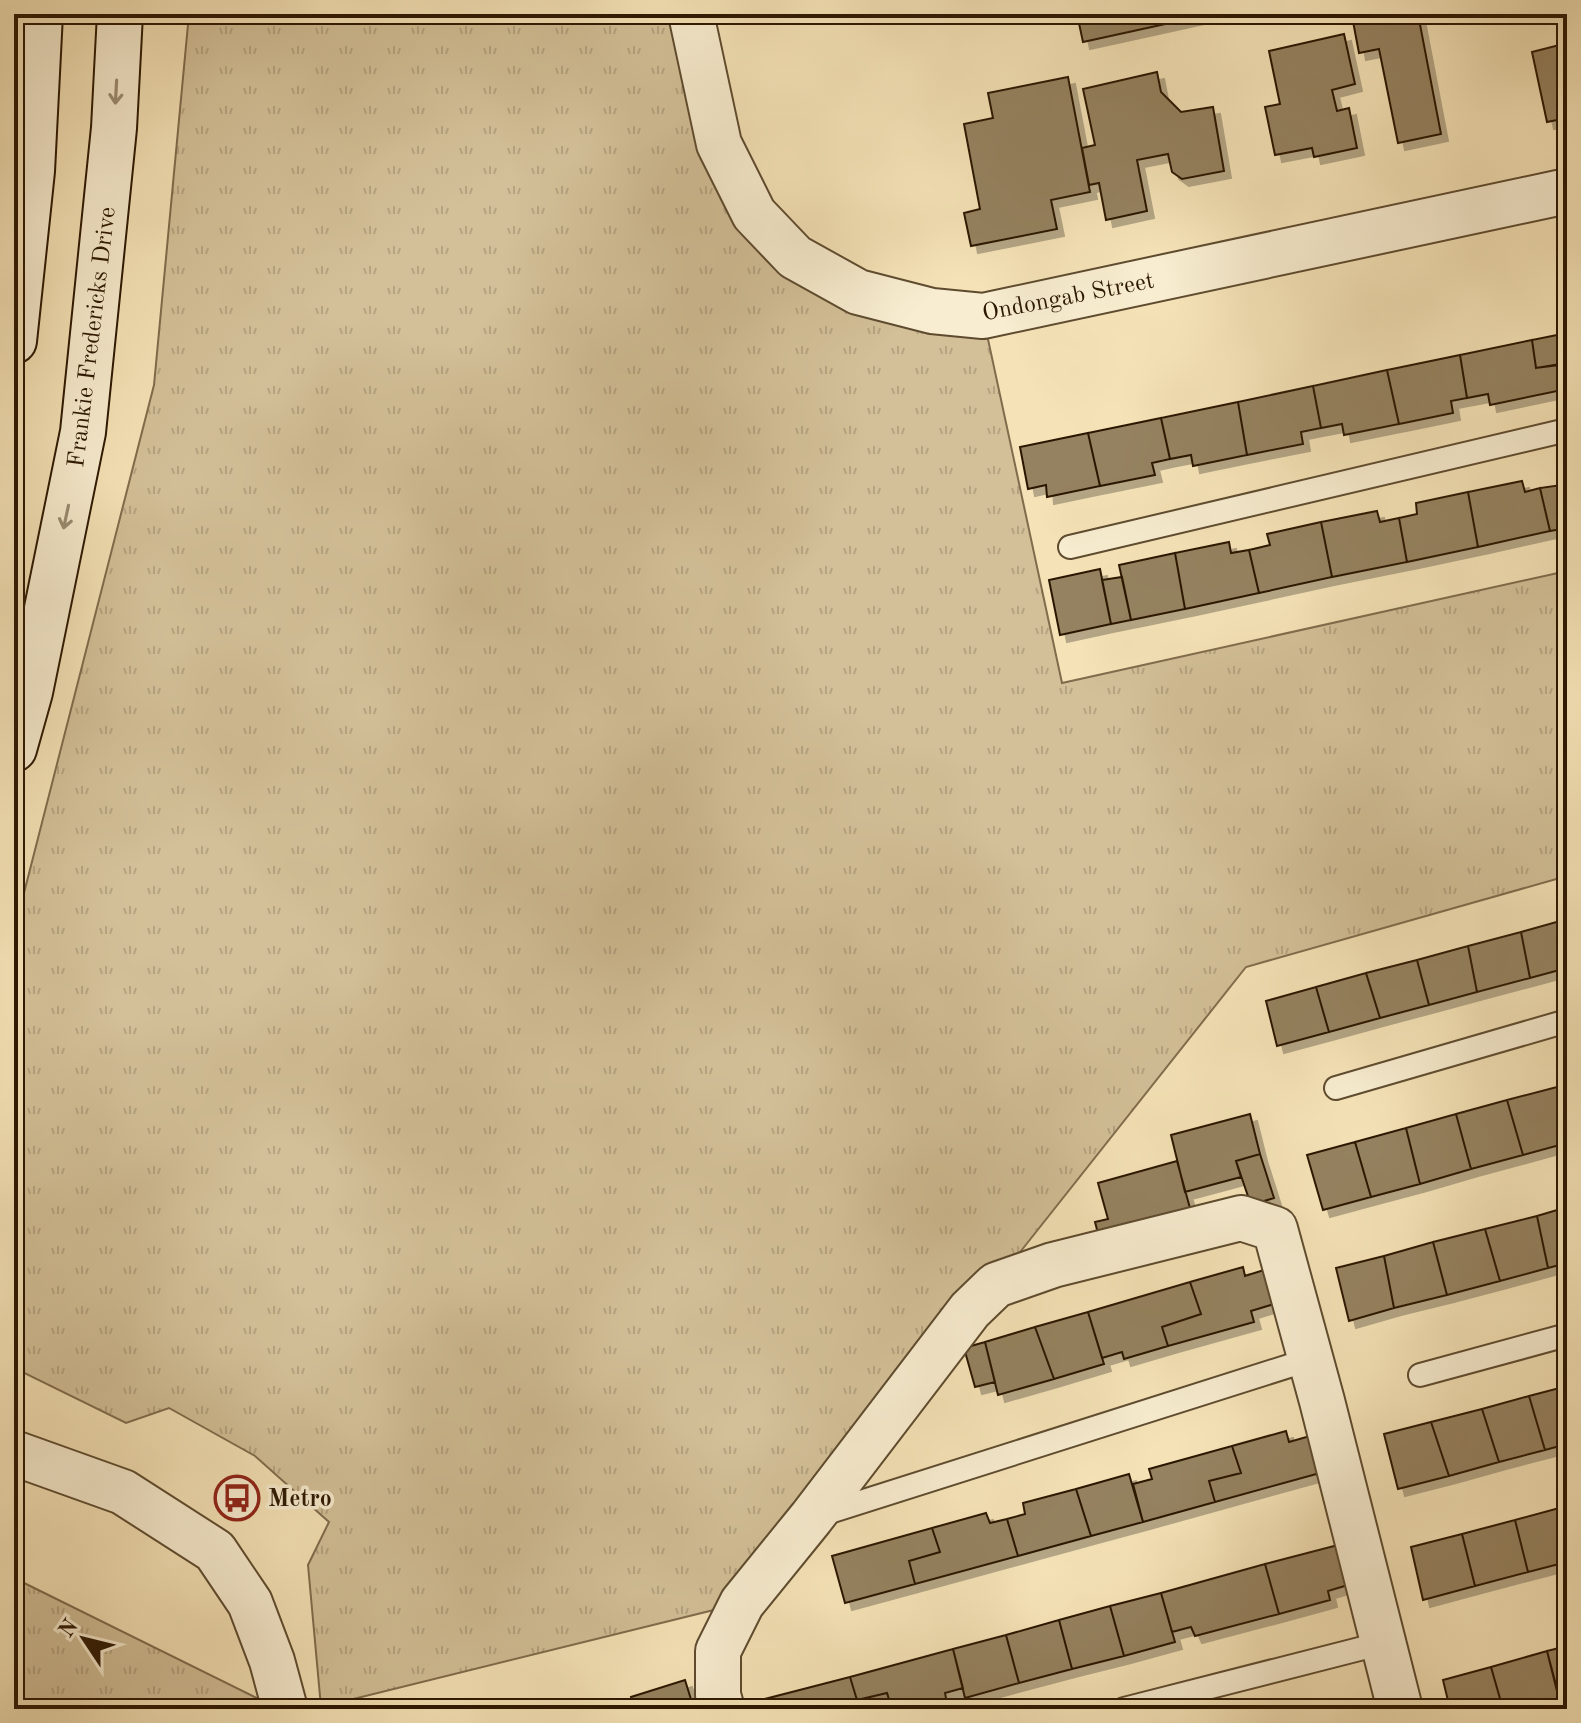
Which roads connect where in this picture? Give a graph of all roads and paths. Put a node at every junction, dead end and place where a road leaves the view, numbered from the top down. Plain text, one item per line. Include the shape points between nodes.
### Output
1 (40, 14) edge
2 (120, 14) edge
3 (691, 14) edge
4 (1567, 191) edge
5 (14, 341) edge
6 (1567, 430) edge
7 (1070, 547) dead end
8 (14, 749) edge
9 (1567, 1021) edge
10 (1336, 1088) dead end
11 (1567, 1335) edge
12 (1311, 1359) junction
13 (1420, 1375) dead end
14 (14, 1453) edge
15 (811, 1518) junction
16 (1383, 1643) junction
17 (285, 1709) edge
18 (722, 1709) edge
19 (1124, 1709) edge
20 (1400, 1709) edge

1 - 5 street via 32,171
2 -> 8 street, Frankie Fredericks Drive via 114,128 83,432
3 - 4 street, Ondongab Street via 719,144 754,214 795,257 858,292 932,311 983,316
6 - 7 lane
9 - 10 lane
11 - 13 lane
12 - 15 lane
12 - 15 street via 1275,1229 1241,1218 1053,1265 996,1285 970,1310
12 - 16 street
14 - 17 street via 123,1492 215,1551 250,1603
15 - 18 street via 742,1603 718,1651
16 - 19 lane
16 - 20 street

